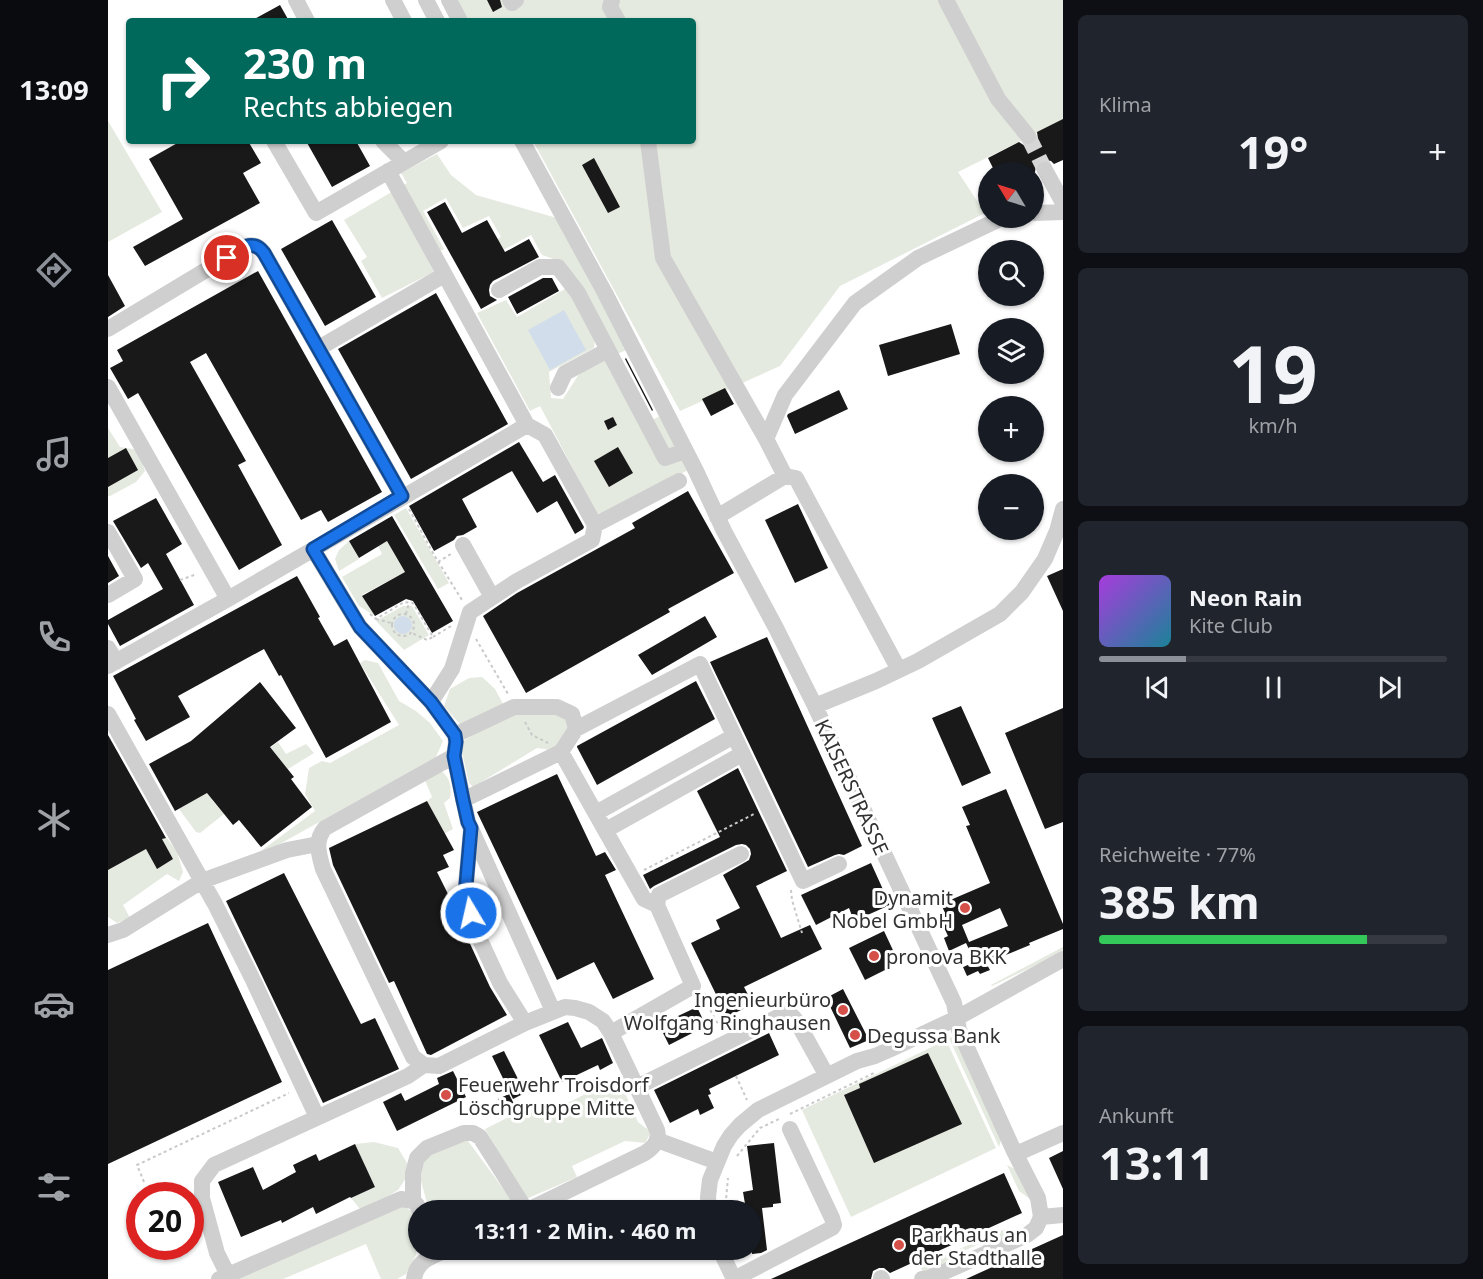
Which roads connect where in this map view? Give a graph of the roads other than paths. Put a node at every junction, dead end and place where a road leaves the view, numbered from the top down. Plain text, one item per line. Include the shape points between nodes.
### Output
1 (296, 0) edge
2 (393, 0) edge
3 (426, 0) edge
4 (449, 0) edge
5 (510, 0) edge
6 (516, 0) edge
7 (612, 0) edge
8 (946, 0) edge
9 (305, 18) edge
10 (402, 18) edge
11 (435, 18) edge
12 (458, 18) edge
13 (616, 18) edge
14 (1028, 136) tunnel mouth
15 (276, 144) edge
16 (386, 144) edge
17 (436, 144) edge
18 (524, 144) edge
19 (648, 144) edge
20 (404, 162) junction
21 (1045, 170) tunnel mouth
22 (388, 171) junction
23 (1063, 203) edge
24 (1063, 212) edge
25 (1044, 213) edge
26 (981, 228) edge
27 (444, 275) junction
28 (499, 290) dead end
29 (108, 329) edge
30 (319, 348) junction
31 (608, 350) junction
32 (108, 387) edge
33 (558, 388) dead end
34 (526, 425) junction
35 (766, 439) junction
36 (685, 451) junction
37 (785, 476) junction
38 (679, 482) dead end
39 (402, 496) junction
40 (1063, 509) edge
41 (717, 517) junction
42 (595, 525) junction
43 (108, 532) edge
44 (463, 545) dead end
45 (313, 549) junction
46 (108, 595) edge
47 (492, 597) junction
48 (228, 599) junction
49 (111, 659) edge
50 (899, 670) junction
51 (431, 702) junction
52 (815, 706) junction
53 (108, 714) edge
54 (576, 729) junction
55 (455, 735) junction
56 (734, 736) junction
57 (561, 752) junction
58 (742, 754) junction
59 (454, 756) junction
60 (653, 781) junction
61 (663, 799) junction
62 (463, 800) junction
63 (596, 813) junction
64 (471, 828) junction
65 (606, 830) junction
66 (318, 844) junction
67 (741, 854) dead end
68 (840, 864) dead end
69 (202, 881) junction
70 (657, 905) junction
71 (108, 935) edge
72 (1063, 959) edge
73 (553, 1011) junction
74 (957, 1018) junction
75 (525, 1023) junction
76 (611, 1033) junction
77 (424, 1065) junction
78 (826, 1076) junction
79 (637, 1086) junction
80 (317, 1117) junction
81 (790, 1129) dead end
82 (1063, 1133) edge
83 (657, 1140) junction
84 (1016, 1154) junction
85 (723, 1167) junction
86 (415, 1200) edge
87 (521, 1200) edge
88 (548, 1200) edge
89 (708, 1200) edge
90 (408, 1202) edge
91 (1041, 1212) junction
92 (1063, 1215) edge
93 (426, 1260) edge
94 (725, 1260) edge
95 (223, 1277) edge
96 (414, 1279) edge
97 (734, 1279) edge
98 (922, 1279) edge

1 - 9 street
2 - 10 street
3 - 11 street
4 - 12 street
5 - 6 street
7 - 13 street via 610,7
8 - 14 street via 998,99
15 - 22 street via 316,213
16 - 20 street
17 - 20 street
18 - 36 street, KAISERSTRASSE
19 - 35 street via 663,258
20 - 22 street
21 - 23 street
22 - 27 street
24 - 25 street
26 - 35 street via 918,258 855,303 785,395
27 - 30 street
27 - 34 street
28 - 31 street via 540,267 558,267 578,293
29 - 30 street via 246,246 254,245 264,253
30 - 39 street
31 - 33 street via 566,373
31 - 36 street via 665,458
32 - 48 street
34 - 39 street
34 - 42 street via 545,435
35 - 37 street
36 - 41 street, KAISERSTRASSE
37 - 41 street
37 - 50 street via 796,478
38 - 42 street
39 - 45 street
40 - 50 street via 1045,559 1023,592 1000,614
41 - 52 street, KAISERSTRASSE
42 - 47 street via 592,540
43 - 46 street via 135,579
44 - 47 street
45 - 48 street
45 - 51 street via 360,627
47 - 51 street via 470,612 452,669
48 - 49 street
50 - 52 street
51 - 55 street
52 - 74 street, KAISERSTRASSE via 954,1003
53 - 69 street
54 - 55 street via 572,714 557,707 514,707
54 - 56 street via 700,664
54 - 57 street
55 - 59 street
56 - 58 street
56 - 60 street
57 - 62 street
57 - 63 street
58 - 61 street
58 - 68 street via 803,880
59 - 62 street
59 - 66 street via 325,828
60 - 61 street
60 - 63 street
61 - 65 street
62 - 64 street
63 - 65 street
64 - 73 street
64 - 75 street via 466,885 471,913 500,983
65 - 70 street via 644,899
66 - 69 street via 287,850
66 - 77 street via 328,880 413,1057
67 - 70 street via 659,895
69 - 71 street via 123,930
69 - 80 street
70 - 76 street via 693,986
72 - 74 street
73 - 75 street
73 - 76 street via 565,1007 589,1012 603,1021
74 - 78 street
74 - 84 street, KAISERSTRASSE
75 - 77 street via 439,1066
76 - 79 street
77 - 80 street
78 - 79 street via 794,1017 784,1014
78 - 85 street via 758,1110 730,1135
79 - 83 street via 657,1130
80 - 95 street via 214,1165 202,1181 202,1198
81 - 97 street via 834,1225
82 - 84 street
83 - 85 street
83 - 88 street via 645,1153
84 - 91 street, KAISERSTRASSE
85 - 89 street via 710,1180
86 - 87 street via 413,1173 417,1158 427,1148 473,1133 480,1137
90 - 95 street via 401,1199
91 - 92 street
91 - 98 street via 1036,1228 1026,1235
93 - 96 street
94 - 97 street

